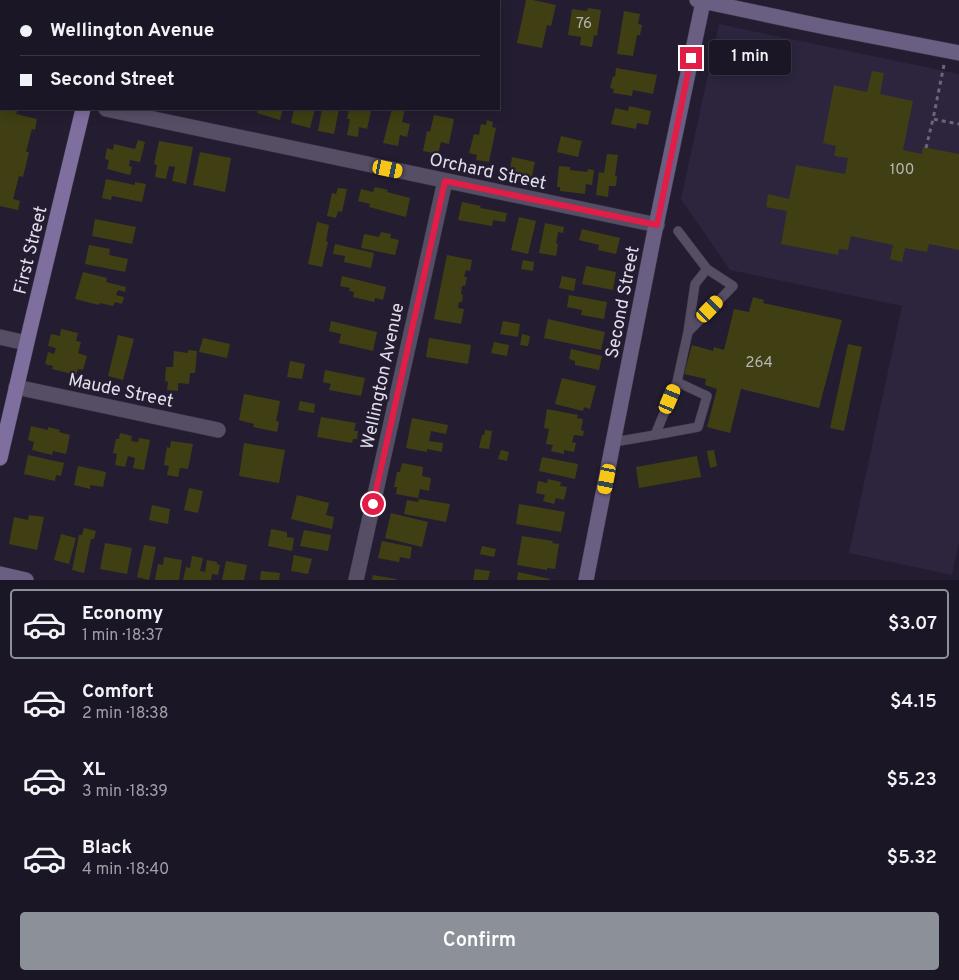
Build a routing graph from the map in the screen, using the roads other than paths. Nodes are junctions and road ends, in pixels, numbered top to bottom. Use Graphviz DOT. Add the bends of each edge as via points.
graph roads {
  1 [pos="700,1"];
  2 [pos="959,53"];
  3 [pos="83,110"];
  4 [pos="111,110"];
  5 [pos="445,181"];
  6 [pos="657,225"];
  7 [pos="678,231"];
  8 [pos="707,269"];
  9 [pos="688,332"];
  10 [pos="0,337"];
  11 [pos="26,343"];
  12 [pos="678,382"];
  13 [pos="16,387"];
  14 [pos="218,430"];
  15 [pos="656,435"];
  16 [pos="614,442"];
  17 [pos="0,458"];
  18 [pos="0,574"];
  19 [pos="26,580"];
  20 [pos="356,580"];
  21 [pos="586,580"];
  1 -- 2 [label="street"];
  1 -- 6 [label="street, Second Street"];
  3 -- 11 [label="main road, First Street"];
  4 -- 5 [label="street, Orchard Street"];
  5 -- 6 [label="street, Orchard Street"];
  5 -- 20 [label="street, Wellington Avenue"];
  6 -- 16 [label="street, Second Street"];
  7 -- 8 [label="lane"];
  8 -- 9 [label="lane" via="695,284"];
  8 -- 9 [label="lane" via="732,286"];
  9 -- 12 [label="lane"];
  10 -- 11 [label="street"];
  11 -- 13 [label="main road, First Street"];
  12 -- 15 [label="lane"];
  12 -- 15 [label="lane" via="707,396 698,427"];
  13 -- 14 [label="street, Maude Street"];
  13 -- 17 [label="main road, First Street"];
  15 -- 16 [label="lane"];
  16 -- 21 [label="street, Second Street"];
  18 -- 19 [label="street"];
}
